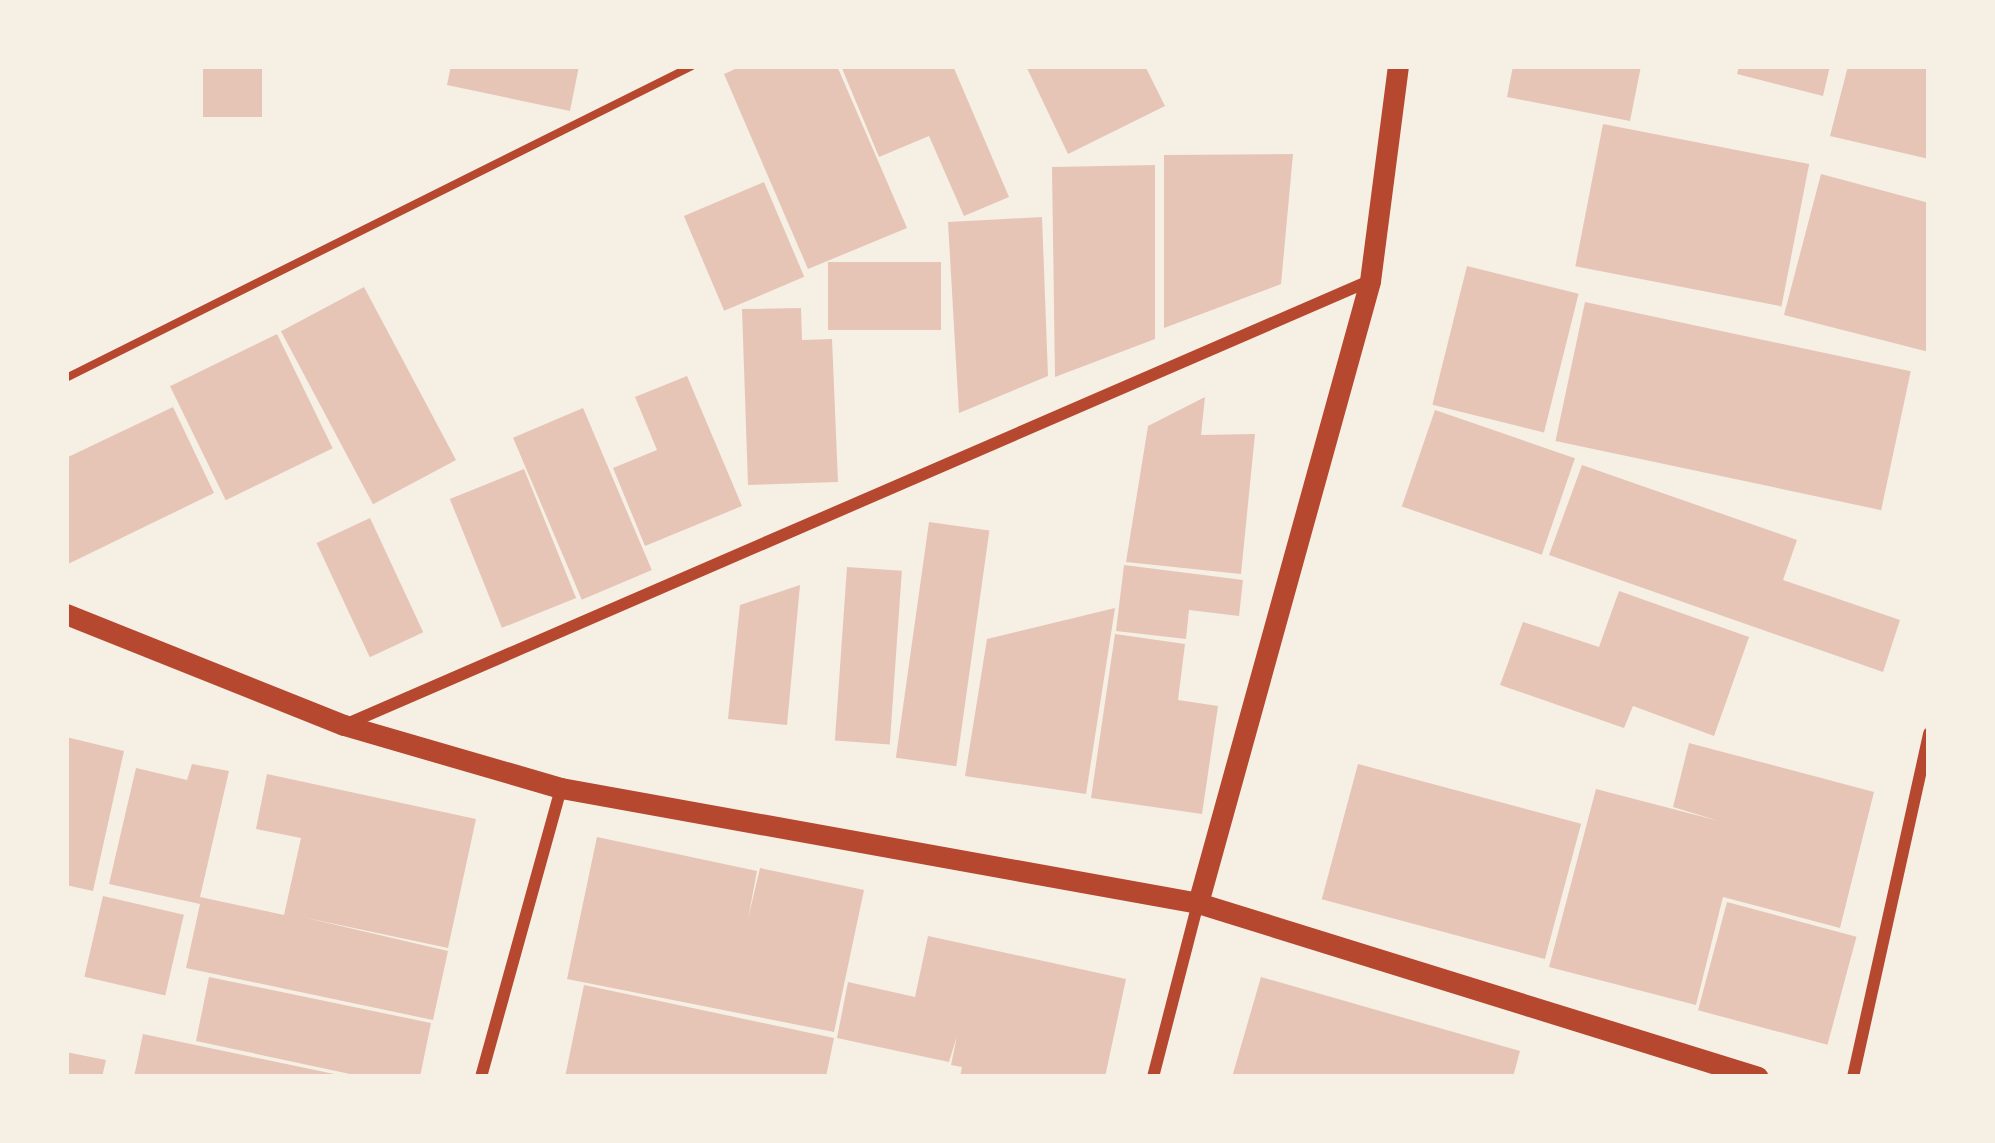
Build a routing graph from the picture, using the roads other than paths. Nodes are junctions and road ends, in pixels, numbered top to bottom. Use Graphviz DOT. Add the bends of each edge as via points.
graph roads {
  1 [pos="1398,66"];
  2 [pos="1370,281"];
  3 [pos="66,614"];
  4 [pos="344,725"];
  5 [pos="1929,734"];
  6 [pos="561,788"];
  7 [pos="1198,903"];
  8 [pos="481,1077"];
  9 [pos="1153,1077"];
  10 [pos="1758,1077"];
  11 [pos="1853,1077"];
  1 -- 2 [label="street"];
  2 -- 4 [label="street"];
  2 -- 7 [label="street"];
  3 -- 4 [label="street"];
  4 -- 6 [label="street"];
  5 -- 11 [label="street"];
  6 -- 7 [label="street"];
  6 -- 8 [label="street"];
  7 -- 9 [label="street"];
  7 -- 10 [label="street"];
}
